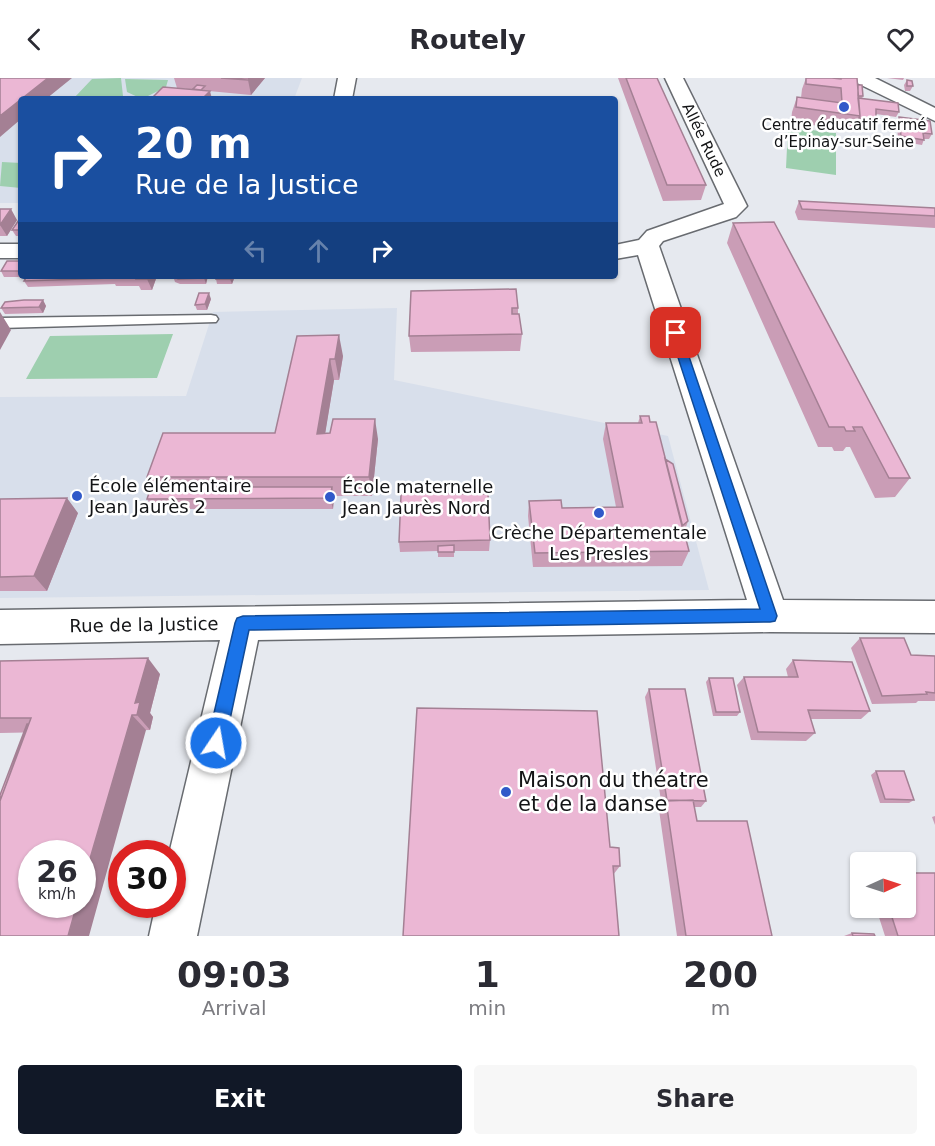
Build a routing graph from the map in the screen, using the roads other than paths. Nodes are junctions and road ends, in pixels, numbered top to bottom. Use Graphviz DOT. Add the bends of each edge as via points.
graph roads {
  1 [pos="347,78"];
  2 [pos="674,78"];
  3 [pos="861,78"];
  4 [pos="344,96"];
  5 [pos="935,115"];
  6 [pos="647,246"];
  7 [pos="18,251"];
  8 [pos="618,251"];
  9 [pos="0,252"];
  10 [pos="211,319"];
  11 [pos="0,323"];
  12 [pos="770,616"];
  13 [pos="935,617"];
  14 [pos="243,623"];
  15 [pos="0,627"];
  16 [pos="173,936"];
  1 -- 4 [label="street"];
  2 -- 6 [label="street, Allée Rude" via="735,203 734,210 655,236"];
  3 -- 5 [label="street"];
  6 -- 8 [label="street"];
  6 -- 12 [label="street"];
  7 -- 9 [label="street"];
  10 -- 11 [label="lane"];
  12 -- 13 [label="street, Rue de la Justice"];
  12 -- 14 [label="street, Rue de la Justice"];
  14 -- 15 [label="street, Rue de la Justice"];
  14 -- 16 [label="street"];
}
